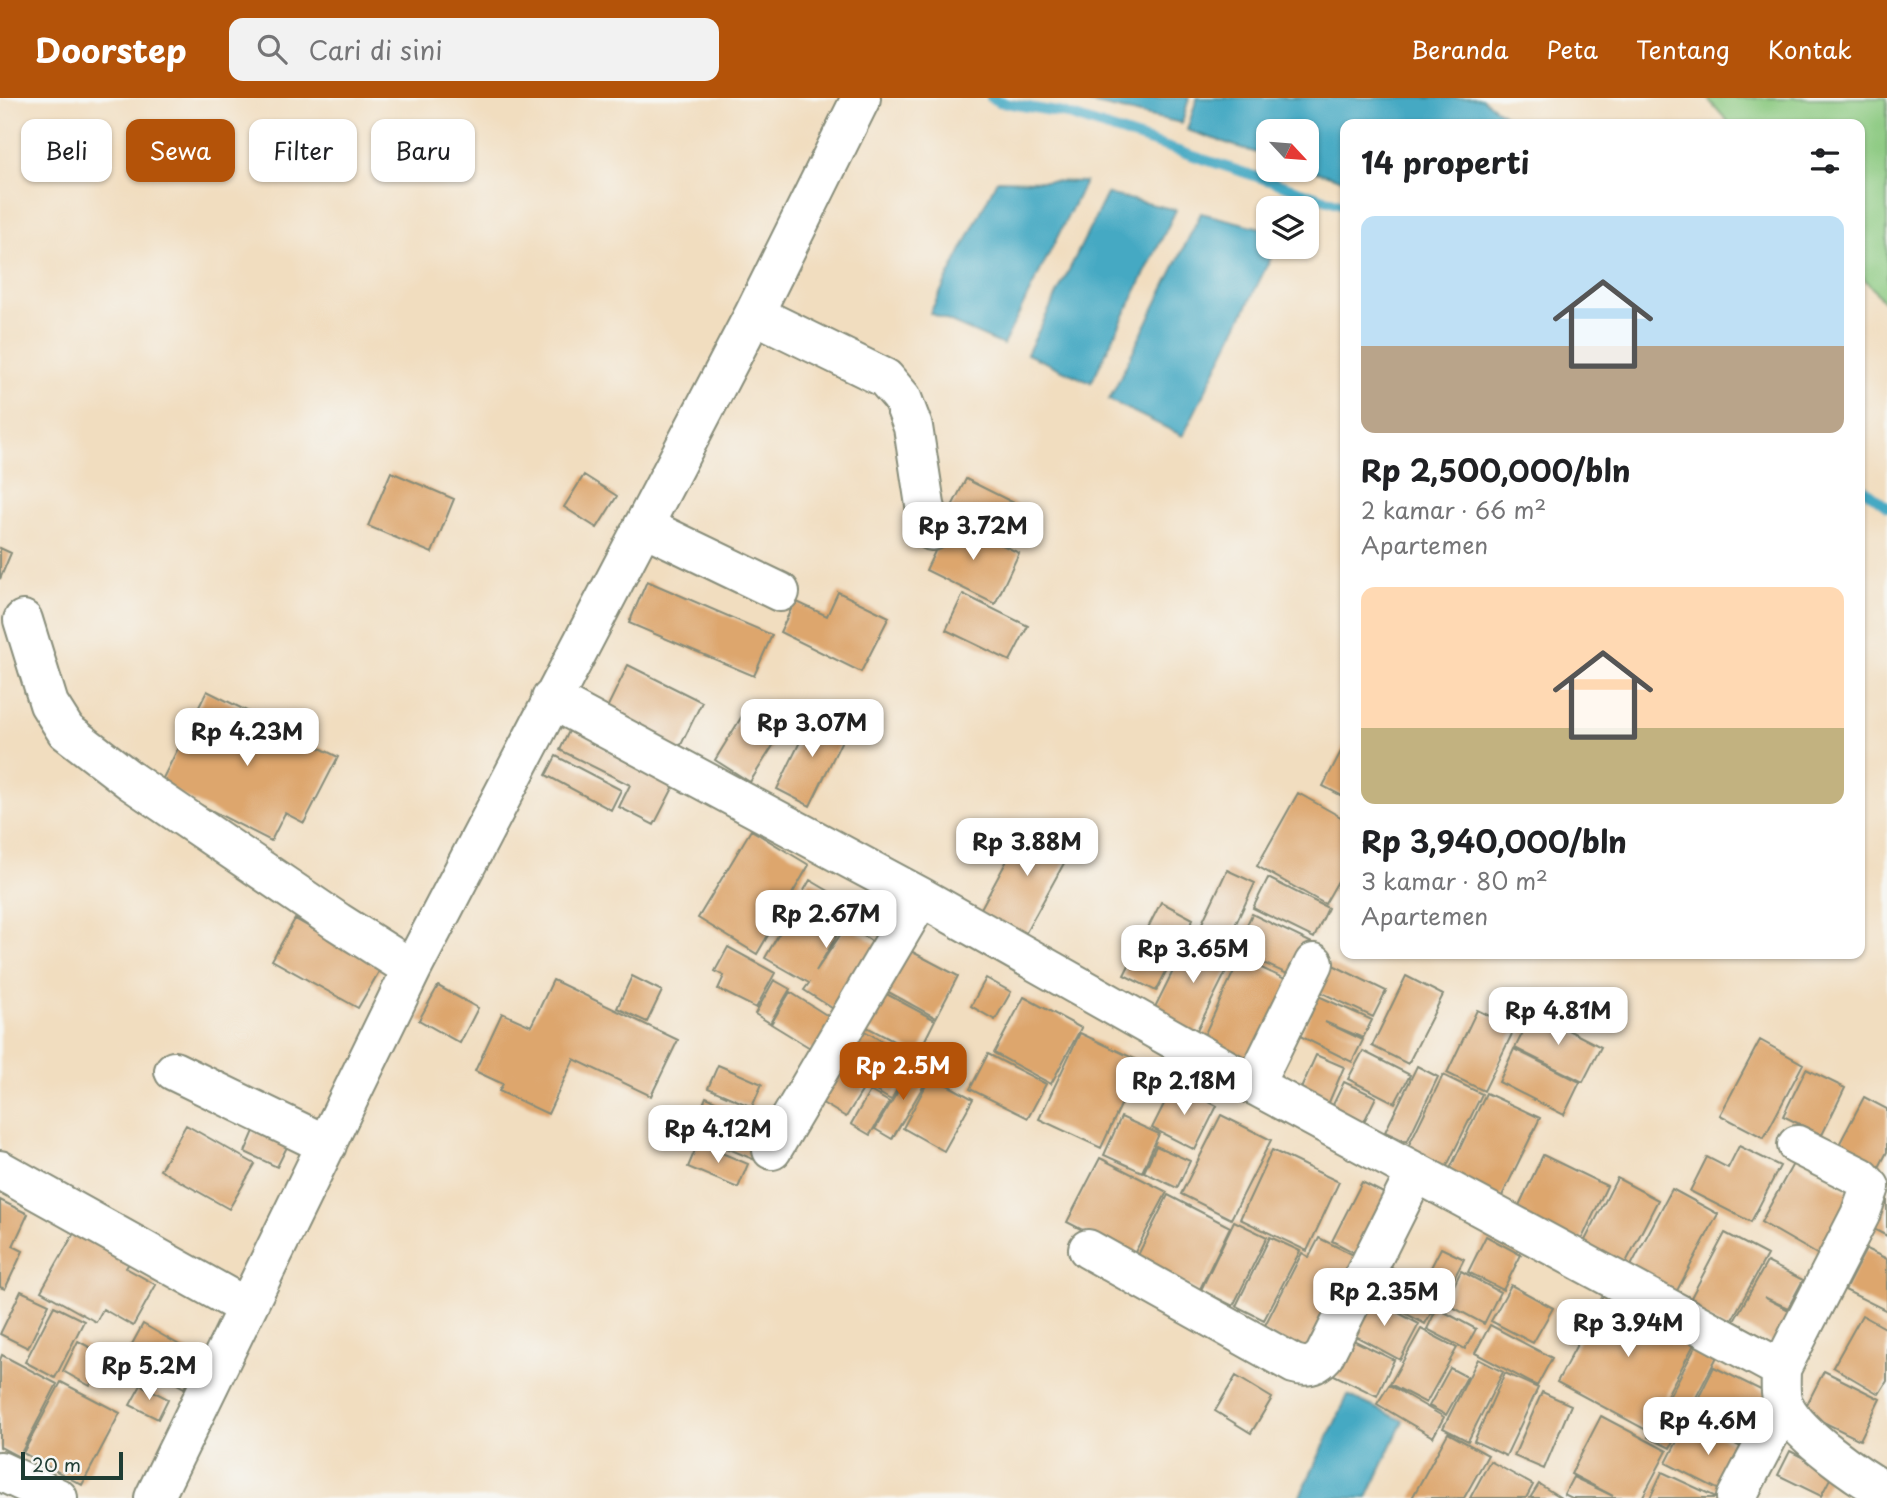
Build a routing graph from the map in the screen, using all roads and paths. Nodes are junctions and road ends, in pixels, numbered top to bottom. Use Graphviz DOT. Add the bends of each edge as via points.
graph roads {
  1 [pos="860,98"];
  2 [pos="754,314"];
  3 [pos="643,526"];
  4 [pos="932,531"];
  5 [pos="780,592"];
  6 [pos="23,620"];
  7 [pos="551,699"];
  8 [pos="921,897"];
  9 [pos="1314,963"];
  10 [pos="412,969"];
  11 [pos="174,1071"];
  12 [pos="1254,1085"];
  13 [pos="327,1145"];
  14 [pos="1797,1145"];
  15 [pos="772,1150"];
  16 [pos="0,1170"];
  17 [pos="1416,1172"];
  18 [pos="1088,1249"];
  19 [pos="246,1307"];
  20 [pos="1781,1369"];
  21 [pos="1784,1406"];
  22 [pos="0,1471"];
  23 [pos="1887,1492"];
  24 [pos="58,1498"];
  25 [pos="154,1498"];
  26 [pos="1736,1498"];
  1 -- 2 [label="street"];
  2 -- 3 [label="street"];
  2 -- 4 [label="street" via="885,378 902,398 913,427"];
  3 -- 5 [label="street"];
  3 -- 7 [label="street"];
  6 -- 10 [label="street" via="49,704 66,731 131,781"];
  7 -- 8 [label="street"];
  7 -- 10 [label="street"];
  8 -- 12 [label="street"];
  8 -- 15 [label="street"];
  9 -- 12 [label="street"];
  10 -- 13 [label="street"];
  11 -- 13 [label="street"];
  12 -- 17 [label="street"];
  13 -- 19 [label="street"];
  14 -- 20 [label="street" via="1861,1177 1870,1187"];
  16 -- 19 [label="street"];
  17 -- 18 [label="street" via="1324,1356 1307,1366 1294,1364"];
  17 -- 20 [label="street"];
  19 -- 25 [label="street"];
  20 -- 21 [label="street"];
  21 -- 23 [label="street" via="1800,1429"];
  21 -- 26 [label="street"];
  22 -- 24 [label="street"];
}
